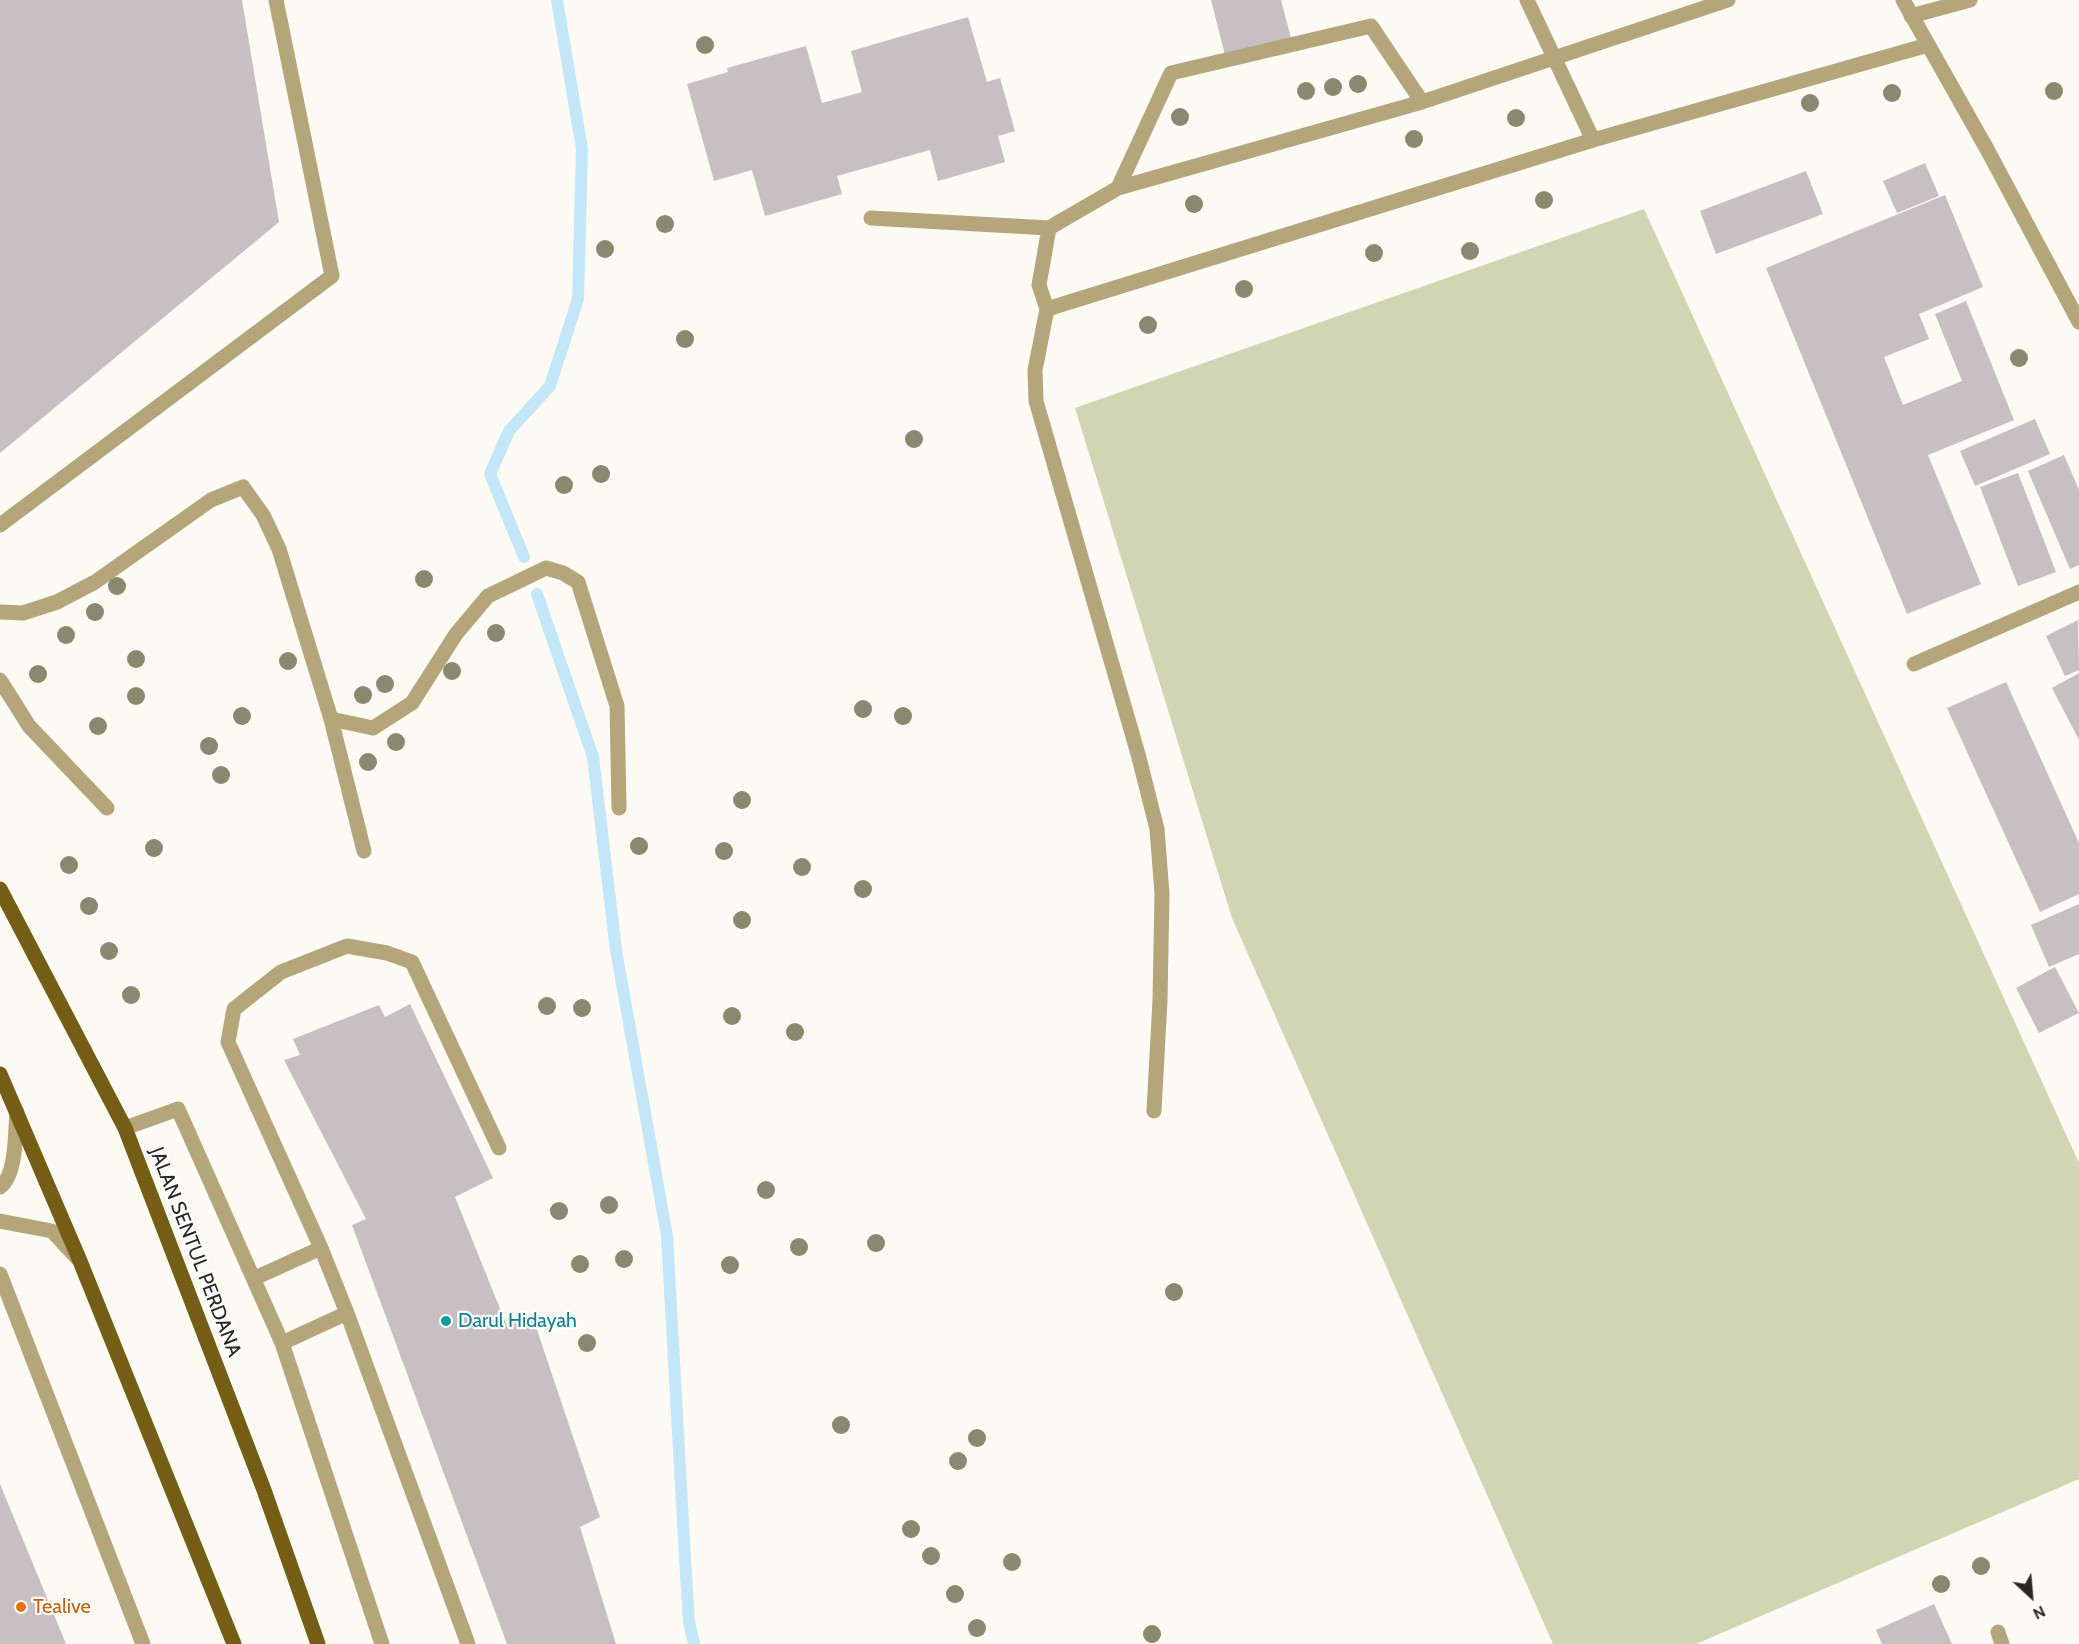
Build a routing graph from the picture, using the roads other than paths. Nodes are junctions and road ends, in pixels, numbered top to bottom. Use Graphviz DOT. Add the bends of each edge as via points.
graph roads {
  1 [pos="276,0"];
  2 [pos="1527,0"];
  3 [pos="1728,0"];
  4 [pos="1903,0"];
  5 [pos="1970,0"];
  6 [pos="1911,16"];
  7 [pos="1928,45"];
  8 [pos="1555,58"];
  9 [pos="1422,102"];
  10 [pos="1593,140"];
  11 [pos="1118,188"];
  12 [pos="872,218"];
  13 [pos="1049,228"];
  14 [pos="1047,309"];
  15 [pos="2079,322"];
  16 [pos="0,525"];
  17 [pos="2079,592"];
  18 [pos="0,612"];
  19 [pos="1914,664"];
  20 [pos="0,680"];
  21 [pos="331,719"];
  22 [pos="107,808"];
  23 [pos="619,808"];
  24 [pos="364,851"];
  25 [pos="0,889"];
  26 [pos="0,1074"];
  27 [pos="17,1112"];
  28 [pos="1154,1112"];
  29 [pos="125,1128"];
  30 [pos="499,1148"];
  31 [pos="0,1187"];
  32 [pos="0,1221"];
  33 [pos="321,1248"];
  34 [pos="80,1261"];
  35 [pos="0,1274"];
  36 [pos="255,1278"];
  37 [pos="347,1313"];
  38 [pos="282,1343"];
  39 [pos="134,1624"];
  40 [pos="230,1641"];
  41 [pos="132,1644"];
  42 [pos="143,1644"];
  43 [pos="318,1644"];
  44 [pos="382,1644"];
  45 [pos="468,1644"];
  1 -- 16 [label="street" via="332,276"];
  2 -- 8 [label="street"];
  3 -- 8 [label="street"];
  4 -- 6 [label="street"];
  5 -- 6 [label="street"];
  6 -- 7 [label="street"];
  7 -- 10 [label="street"];
  7 -- 15 [label="street"];
  8 -- 9 [label="street"];
  8 -- 10 [label="street"];
  9 -- 11 [label="street"];
  9 -- 11 [label="street" via="1371,26 1171,73"];
  10 -- 14 [label="street"];
  11 -- 13 [label="street"];
  12 -- 13 [label="street"];
  13 -- 14 [label="street" via="1039,285"];
  14 -- 28 [label="street" via="1035,370 1036,401 1157,830 1162,894"];
  17 -- 19 [label="street"];
  18 -- 21 [label="street" via="23,613 57,602 95,582 211,500 243,487 263,515 279,549"];
  20 -- 22 [label="street" via="29,726"];
  21 -- 23 [label="street" via="373,728 412,703 456,634 488,596 546,568 563,573 578,582 617,706"];
  21 -- 24 [label="street"];
  25 -- 29 [label="main road, JALAN SENTUL PERDANA"];
  26 -- 27 [label="main road"];
  27 -- 31 [label="street" via="13,1158 7,1182"];
  27 -- 34 [label="main road"];
  29 -- 36 [label="street" via="178,1110"];
  29 -- 43 [label="main road, JALAN SENTUL PERDANA" via="264,1490"];
  30 -- 33 [label="street" via="412,962 347,946 281,972 234,1009 228,1042"];
  32 -- 34 [label="street" via="52,1231"];
  33 -- 36 [label="street"];
  33 -- 37 [label="street"];
  34 -- 40 [label="main road"];
  35 -- 39 [label="street"];
  36 -- 38 [label="street"];
  37 -- 38 [label="street"];
  37 -- 45 [label="street"];
  38 -- 44 [label="street"];
  39 -- 41 [label="street"];
  39 -- 42 [label="street"];
}
